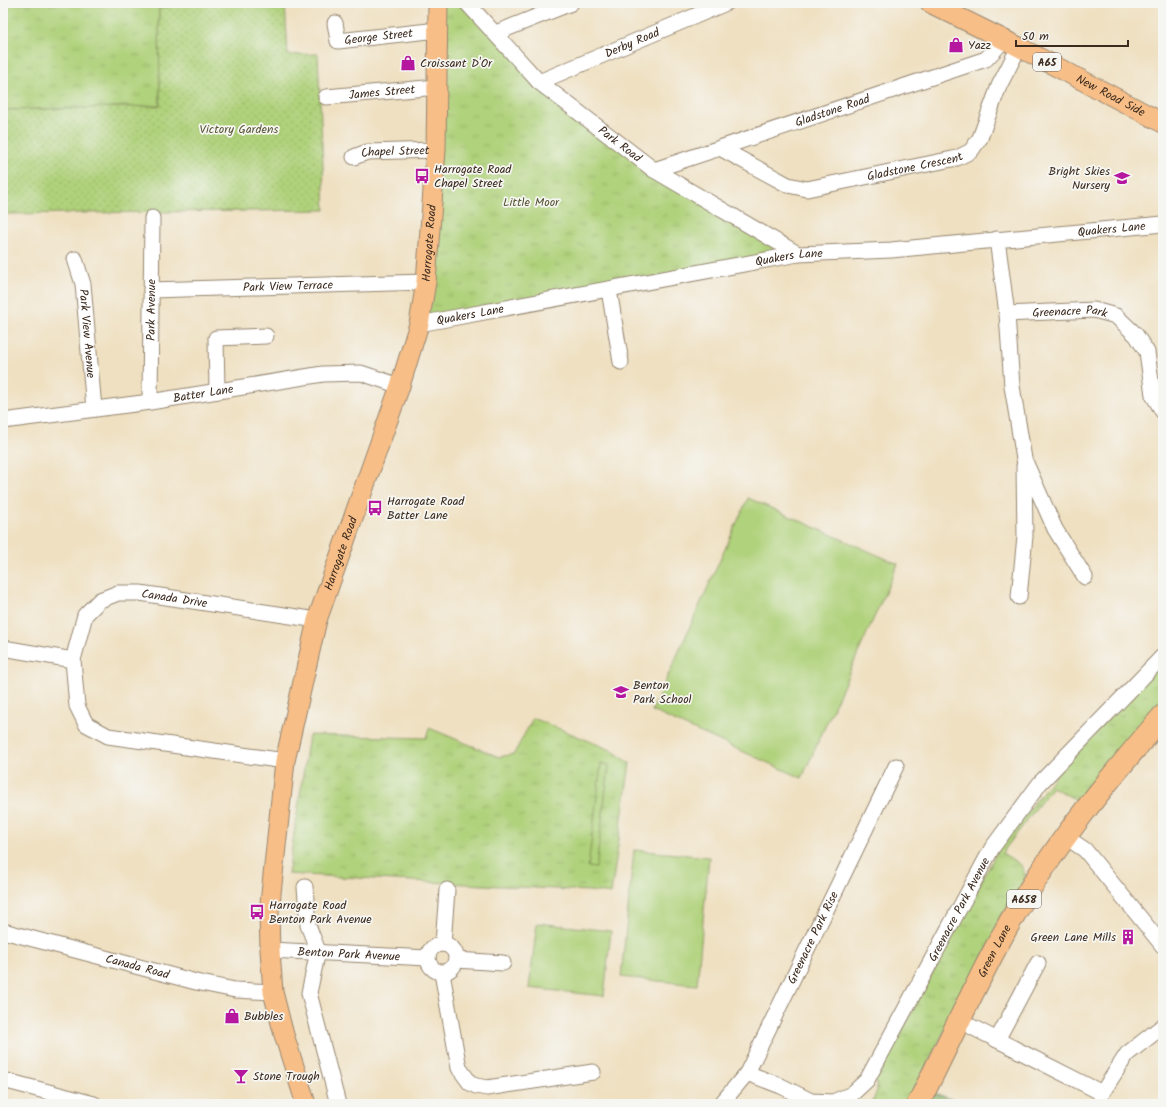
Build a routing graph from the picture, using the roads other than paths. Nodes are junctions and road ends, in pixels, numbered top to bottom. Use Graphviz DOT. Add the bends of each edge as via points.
graph roads {
  1 [pos="438,3"];
  2 [pos="467,3"];
  3 [pos="571,3"];
  4 [pos="726,3"];
  5 [pos="930,3"];
  6 [pos="335,23"];
  7 [pos="438,30"];
  8 [pos="496,33"];
  9 [pos="1012,44"];
  10 [pos="539,82"];
  11 [pos="437,87"];
  12 [pos="326,97"];
  13 [pos="1163,123"];
  14 [pos="720,148"];
  15 [pos="436,150"];
  16 [pos="354,158"];
  17 [pos="654,170"];
  18 [pos="152,218"];
  19 [pos="1163,224"];
  20 [pos="997,239"];
  21 [pos="798,254"];
  22 [pos="75,259"];
  23 [pos="426,282"];
  24 [pos="151,290"];
  25 [pos="609,290"];
  26 [pos="1007,314"];
  27 [pos="419,324"];
  28 [pos="266,336"];
  29 [pos="621,362"];
  30 [pos="400,386"];
  31 [pos="217,391"];
  32 [pos="150,402"];
  33 [pos="94,409"];
  34 [pos="1163,412"];
  35 [pos="4,419"];
  36 [pos="1024,459"];
  37 [pos="1085,577"];
  38 [pos="1019,596"];
  39 [pos="317,620"];
  40 [pos="3,648"];
  41 [pos="1163,656"];
  42 [pos="72,660"];
  43 [pos="1163,716"];
  44 [pos="285,761"];
  45 [pos="896,766"];
  46 [pos="1066,837"];
  47 [pos="305,887"];
  48 [pos="447,890"];
  49 [pos="3,931"];
  50 [pos="443,944"];
  51 [pos="1163,946"];
  52 [pos="270,950"];
  53 [pos="318,951"];
  54 [pos="428,958"];
  55 [pos="456,960"];
  56 [pos="503,963"];
  57 [pos="1038,963"];
  58 [pos="442,973"];
  59 [pos="273,992"];
  60 [pos="960,1021"];
  61 [pos="1163,1026"];
  62 [pos="997,1040"];
  63 [pos="593,1072"];
  64 [pos="748,1073"];
  65 [pos="3,1080"];
  66 [pos="1101,1099"];
  67 [pos="91,1104"];
  68 [pos="306,1104"];
  69 [pos="338,1104"];
  70 [pos="721,1104"];
  71 [pos="918,1104"];
  1 -- 7 [label="main road, Harrogate Road"];
  2 -- 8 [label="street, Park Road"];
  3 -- 8 [label="street"];
  4 -- 10 [label="street, Derby Road"];
  5 -- 9 [label="main road, New Road Side / A65"];
  6 -- 7 [label="street, George Street" via="338,41"];
  7 -- 11 [label="main road, Harrogate Road"];
  8 -- 10 [label="street, Park Road"];
  9 -- 13 [label="main road, New Road Side / A65"];
  9 -- 14 [label="street, Gladstone Road" via="986,59"];
  9 -- 14 [label="street, Gladstone Crescent" via="1000,86 980,138 972,151 957,158 807,189 788,185"];
  10 -- 17 [label="street, Park Road"];
  11 -- 12 [label="street, James Street"];
  11 -- 15 [label="main road, Harrogate Road"];
  14 -- 17 [label="street, Gladstone Road"];
  15 -- 16 [label="street, Chapel Street" via="367,152"];
  15 -- 23 [label="main road, Harrogate Road"];
  17 -- 21 [label="street, Park Road"];
  18 -- 24 [label="street, Park Avenue"];
  19 -- 20 [label="street, Quakers Lane"];
  20 -- 21 [label="street, Quakers Lane" via="891,250"];
  20 -- 26 [label="street"];
  21 -- 25 [label="street, Quakers Lane"];
  22 -- 33 [label="street, Park View Avenue" via="83,284"];
  23 -- 24 [label="street, Park View Terrace"];
  23 -- 27 [label="main road, Harrogate Road"];
  24 -- 32 [label="street, Park Avenue"];
  25 -- 27 [label="street, Quakers Lane"];
  25 -- 29 [label="street"];
  26 -- 34 [label="street, Greenacre Park" via="1094,310 1116,316 1136,336 1147,352 1153,395"];
  26 -- 36 [label="street" via="1012,386"];
  27 -- 30 [label="main road, Harrogate Road"];
  28 -- 31 [label="street" via="216,338"];
  30 -- 31 [label="street, Batter Lane" via="361,373 323,374"];
  30 -- 39 [label="main road, Harrogate Road"];
  31 -- 32 [label="street, Batter Lane"];
  32 -- 33 [label="street, Batter Lane"];
  33 -- 35 [label="street, Batter Lane"];
  36 -- 37 [label="street" via="1055,529"];
  36 -- 38 [label="street" via="1025,536"];
  39 -- 42 [label="street, Canada Drive" via="140,593 118,593 100,600 85,614"];
  39 -- 44 [label="main road, Harrogate Road"];
  40 -- 42 [label="street"];
  41 -- 64 [label="street, Greenacre Park Avenue" via="1040,783 992,848 867,1080 852,1094 833,1102 811,1101"];
  42 -- 44 [label="street, Canada Drive" via="77,706 86,724 108,736"];
  43 -- 46 [label="highway, Green Lane / A658"];
  44 -- 52 [label="main road, Harrogate Road" via="269,913"];
  45 -- 64 [label="street, Greenacre Park Rise"];
  46 -- 51 [label="street" via="1085,850"];
  46 -- 60 [label="highway, Green Lane / A658" via="1001,938"];
  47 -- 53 [label="street" via="308,925"];
  48 -- 50 [label="street"];
  49 -- 59 [label="street, Canada Road" via="196,982 235,990"];
  50 -- 54 [label="street" via="433,948"];
  50 -- 55 [label="street" via="454,949"];
  52 -- 53 [label="street, Benton Park Avenue"];
  52 -- 59 [label="main road, Harrogate Road"];
  53 -- 54 [label="street, Benton Park Avenue"];
  53 -- 69 [label="street" via="309,993"];
  54 -- 58 [label="street" via="433,969"];
  55 -- 56 [label="street"];
  55 -- 58 [label="street" via="451,970"];
  57 -- 62 [label="street"];
  58 -- 63 [label="street" via="459,1068 470,1083 487,1088"];
  59 -- 68 [label="main road, Harrogate Road"];
  60 -- 62 [label="street"];
  60 -- 71 [label="highway, Green Lane / A658"];
  61 -- 66 [label="street" via="1127,1054"];
  62 -- 66 [label="street"];
  64 -- 70 [label="street, Greenacre Park Rise"];
  65 -- 67 [label="street"];
}
